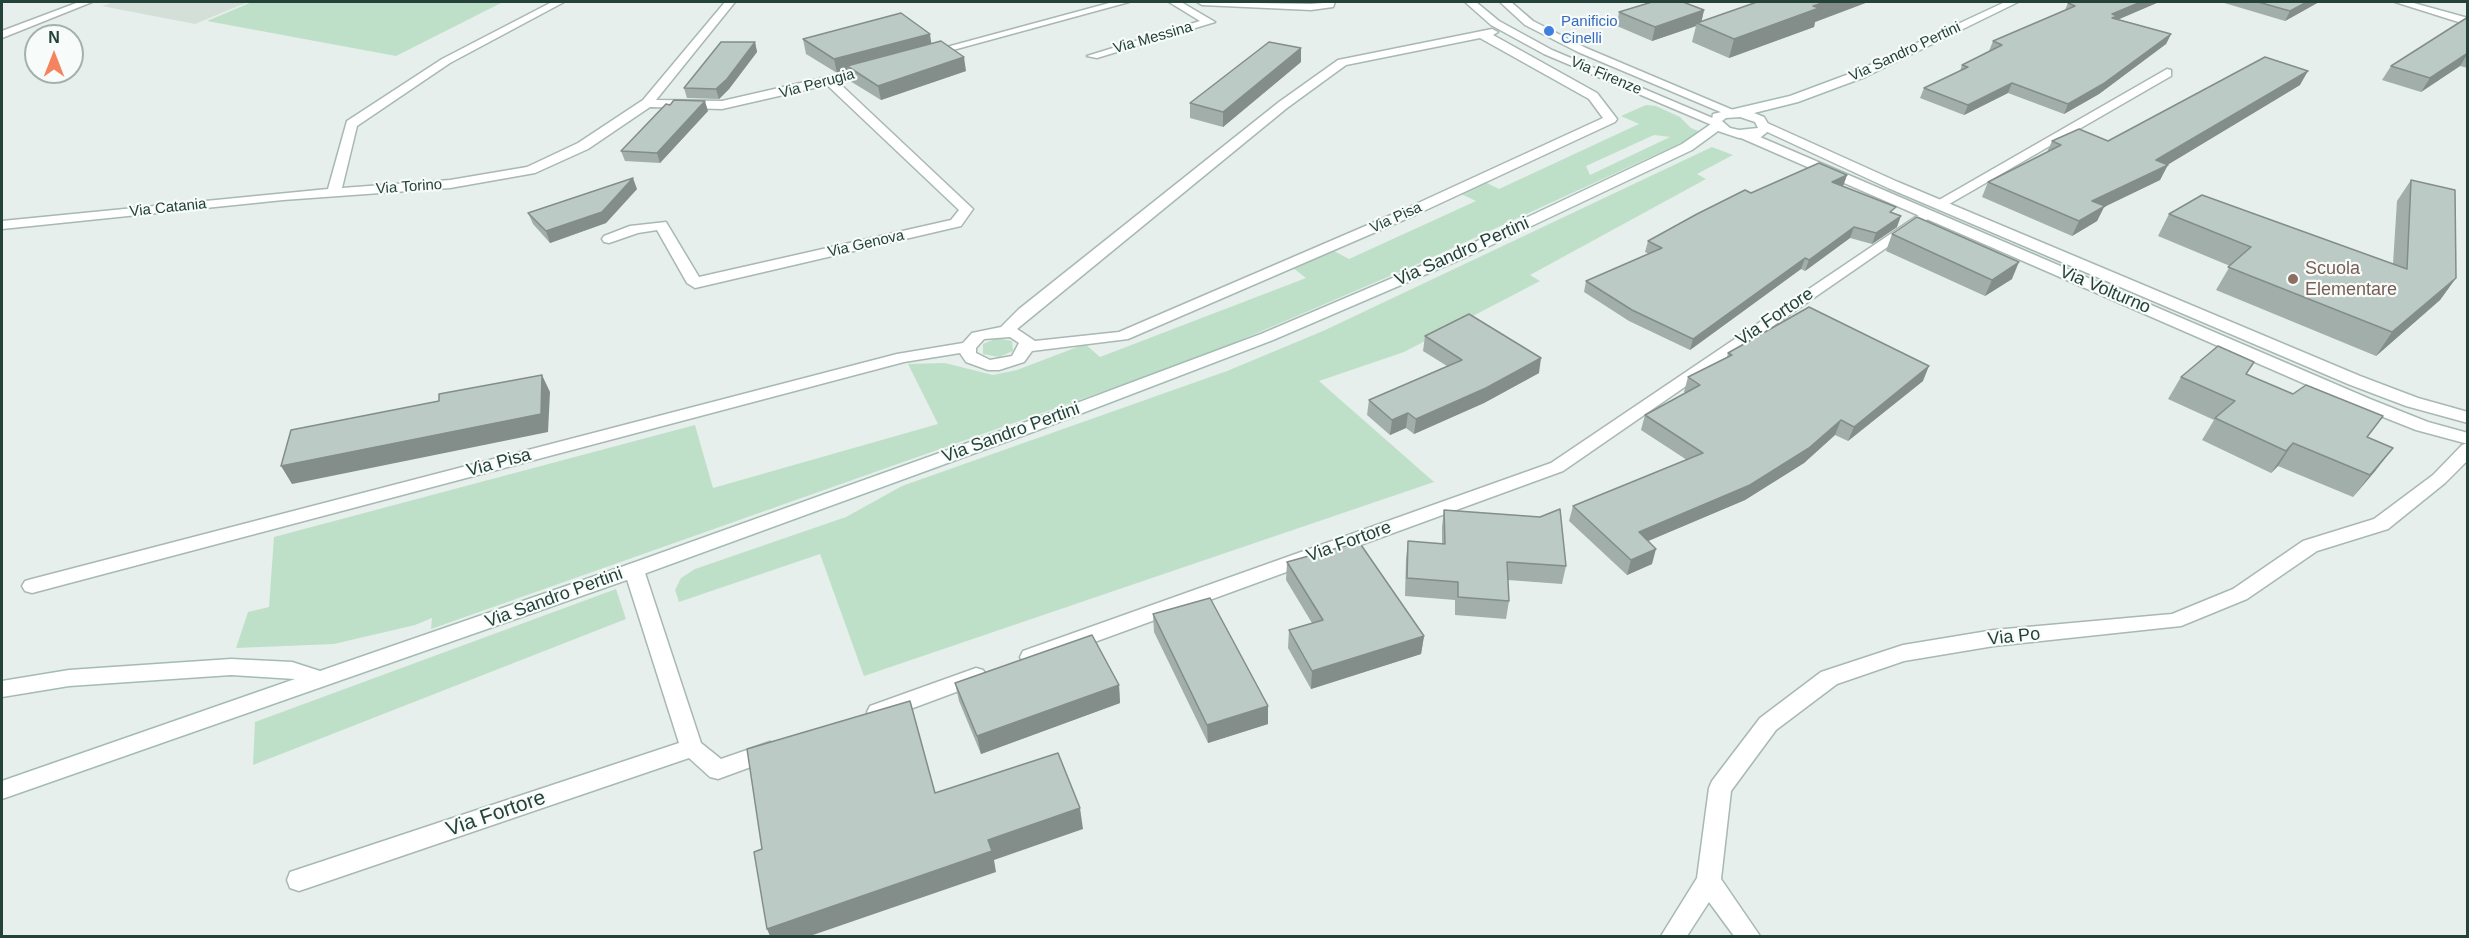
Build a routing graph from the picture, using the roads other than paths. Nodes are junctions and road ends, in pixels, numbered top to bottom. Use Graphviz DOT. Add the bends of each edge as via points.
graph roads {
  1 [pos="87,2"];
  2 [pos="559,2"];
  3 [pos="730,2"];
  4 [pos="1124,2"];
  5 [pos="1174,2"];
  6 [pos="1202,2"];
  7 [pos="1330,2"];
  8 [pos="1470,2"];
  9 [pos="1504,2"];
  10 [pos="2013,2"];
  11 [pos="2400,2"];
  12 [pos="2468,22"];
  13 [pos="1506,29"];
  14 [pos="1482,34"];
  15 [pos="2,35"];
  16 [pos="1093,56"];
  17 [pos="909,59"];
  18 [pos="887,65"];
  19 [pos="2167,73"];
  20 [pos="830,81"];
  21 [pos="1794,99"];
  22 [pos="647,103"];
  23 [pos="1737,113"];
  24 [pos="1717,124"];
  25 [pos="1765,124"];
  26 [pos="1742,134"];
  27 [pos="1687,147"];
  28 [pos="334,192"];
  29 [pos="1932,209"];
  30 [pos="2,225"];
  31 [pos="609,239"];
  32 [pos="1006,331"];
  33 [pos="968,347"];
  34 [pos="1027,347"];
  35 [pos="2466,420"];
  36 [pos="2468,439"];
  37 [pos="2468,449"];
  38 [pos="634,570"];
  39 [pos="32,586"];
  40 [pos="319,680"];
  41 [pos="2,689"];
  42 [pos="863,717"];
  43 [pos="785,746"];
  44 [pos="692,748"];
  45 [pos="2,790"];
  46 [pos="299,880"];
  47 [pos="1709,881"];
  48 [pos="1673,936"];
  49 [pos="1748,936"];
  1 -- 15 [label="street"];
  2 -- 28 [label="street" via="446,61 351,124"];
  3 -- 22 [label="street, Via Torino"];
  4 -- 17 [label="street"];
  5 -- 16 [label="street, Via Messina" via="1209,22"];
  6 -- 7 [label="street" via="1311,7"];
  8 -- 13 [label="street, Via Firenze"];
  9 -- 23 [label="street, Via Firenze" via="1529,23 1582,51"];
  10 -- 21 [label="street, Via Sandro Pertini" via="1861,74"];
  11 -- 12 [label="street"];
  13 -- 14 [label="street"];
  13 -- 24 [label="street, Via Firenze" via="1548,52"];
  14 -- 32 [label="street" via="1342,62 1283,105"];
  14 -- 34 [label="street, Via Pisa" via="1593,96 1611,119 1410,212 1122,336"];
  18 -- 20 [label="street, Via Perugia"];
  19 -- 29 [label="street, Via Fortore"];
  20 -- 22 [label="street, Via Perugia" via="722,105"];
  20 -- 31 [label="street, Via Genova" via="966,209 956,223 695,284 661,225"];
  21 -- 23 [label="street, Via Sandro Pertini"];
  21 -- 25 [label="street, Via Sandro Pertini"];
  22 -- 28 [label="street, Via Torino" via="582,146 530,170 450,184"];
  23 -- 24 [label="street, Via Sandro Pertini" via="1720,115"];
  23 -- 25 [label="street"];
  24 -- 26 [label="street"];
  24 -- 27 [label="street, Via Sandro Pertini"];
  25 -- 26 [label="street, Via Sandro Pertini" via="1760,132"];
  25 -- 29 [label="street, Via Volturno"];
  26 -- 27 [label="street, Via Sandro Pertini"];
  26 -- 29 [label="street, Via Volturno"];
  27 -- 38 [label="street, Via Sandro Pertini" via="1461,254 1267,338"];
  28 -- 30 [label="street, Via Catania"];
  29 -- 35 [label="street, Via Volturno" via="2354,380"];
  29 -- 36 [label="street, Via Volturno" via="2364,403"];
  29 -- 42 [label="street, Via Fortore" via="1557,467"];
  32 -- 33 [label="street" via="986,333"];
  32 -- 34 [label="street" via="1023,336"];
  33 -- 34 [label="street" via="972,359 988,365 1018,359"];
  33 -- 39 [label="street, Via Pisa" via="903,357"];
  37 -- 47 [label="street, Via Po" via="2439,479 2381,524 2310,546 2240,594 2174,621 1994,638 1903,653 1829,678 1768,724 1720,788"];
  38 -- 40 [label="street, Via Sandro Pertini"];
  38 -- 44 [label="street"];
  40 -- 41 [label="street" via="292,670 231,667 69,678"];
  40 -- 45 [label="street, Via Sandro Pertini"];
  43 -- 44 [label="street" via="718,770"];
  44 -- 46 [label="street, Via Fortore"];
  47 -- 48 [label="street, Via Po"];
  47 -- 49 [label="street"];
}
